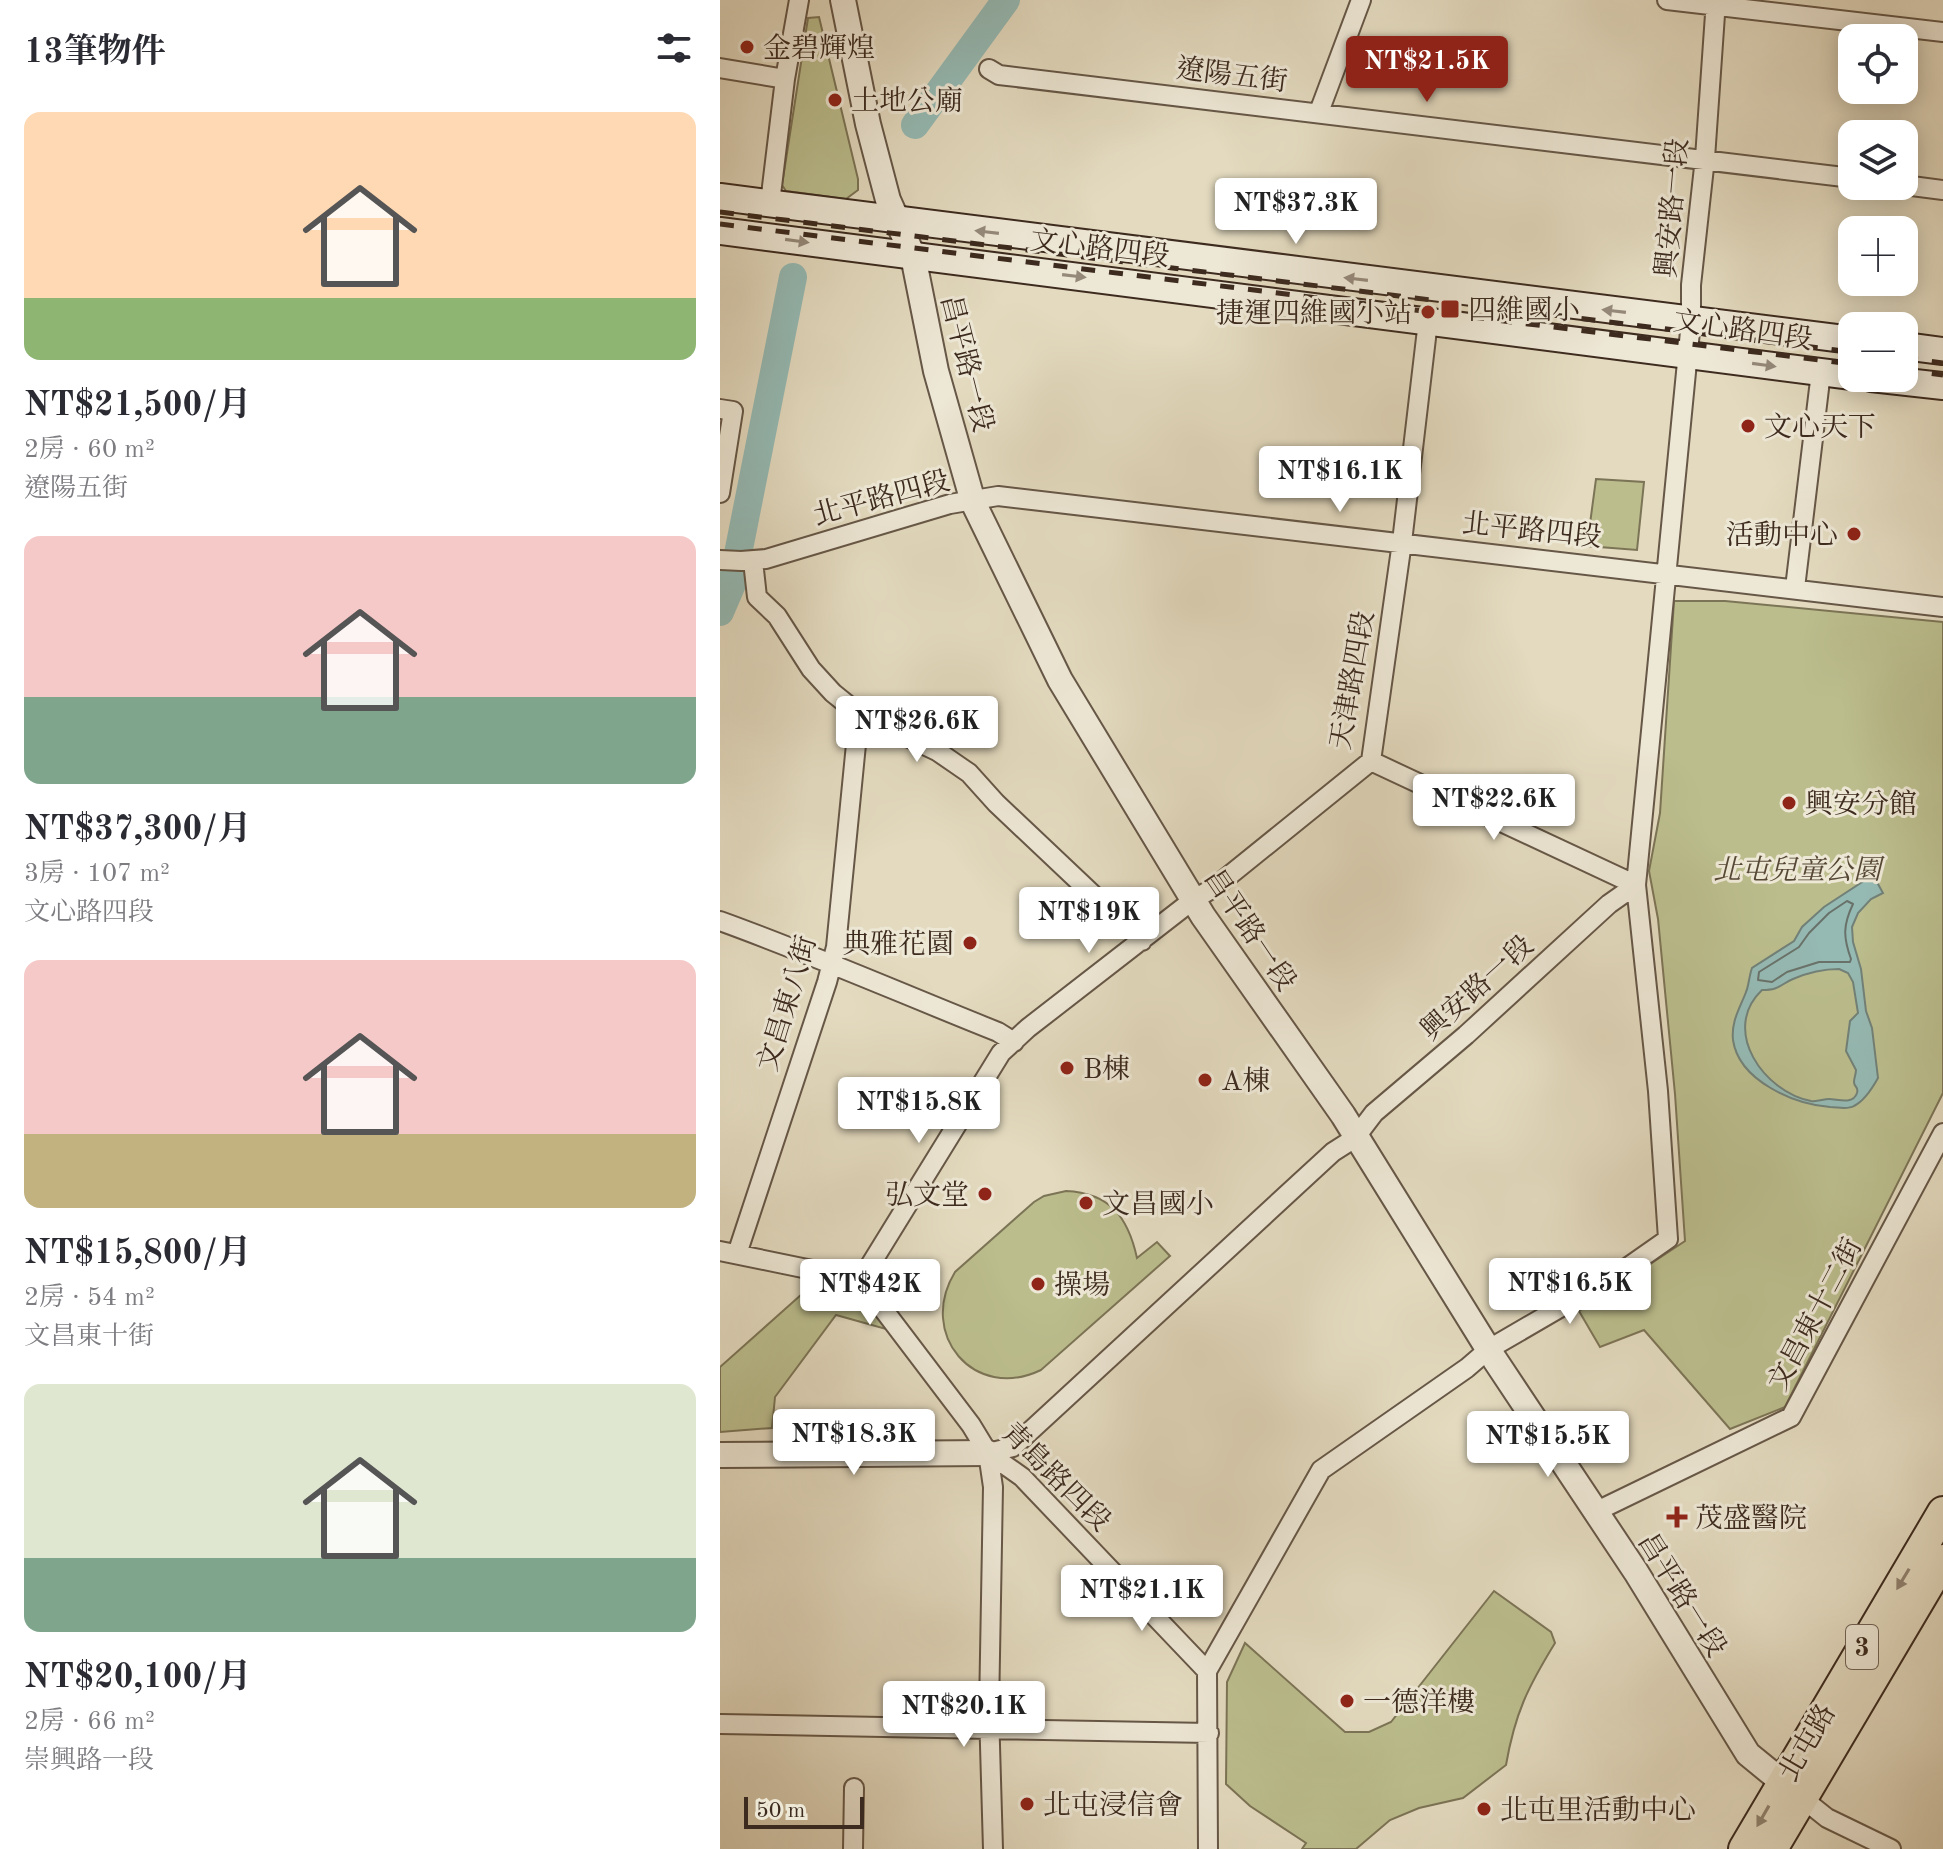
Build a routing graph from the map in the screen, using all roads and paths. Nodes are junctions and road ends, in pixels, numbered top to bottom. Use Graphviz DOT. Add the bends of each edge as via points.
graph roads {
  1 [pos="843,0"];
  2 [pos="1361,0"];
  3 [pos="1667,0"];
  4 [pos="1716,3"];
  5 [pos="797,9"];
  6 [pos="1943,32"];
  7 [pos="720,68"];
  8 [pos="989,69"];
  9 [pos="785,79"];
  10 [pos="1319,112"];
  11 [pos="1705,158"];
  12 [pos="1838,176"];
  13 [pos="1918,187"];
  14 [pos="1943,190"];
  15 [pos="720,197"];
  16 [pos="770,203"];
  17 [pos="895,221"];
  18 [pos="720,231"];
  19 [pos="913,256"];
  20 [pos="1428,321"];
  21 [pos="1691,321"];
  22 [pos="1838,338"];
  23 [pos="1918,348"];
  24 [pos="1943,351"];
  25 [pos="1687,354"];
  26 [pos="1821,372"];
  27 [pos="1838,374"];
  28 [pos="1918,383"];
  29 [pos="1943,386"];
  30 [pos="727,410"];
  31 [pos="720,493"];
  32 [pos="973,502"];
  33 [pos="1402,542"];
  34 [pos="720,560"];
  35 [pos="747,561"];
  36 [pos="1668,573"];
  37 [pos="1795,588"];
  38 [pos="1943,607"];
  39 [pos="859,714"];
  40 [pos="1371,761"];
  41 [pos="1636,885"];
  42 [pos="1193,900"];
  43 [pos="720,921"];
  44 [pos="1142,941"];
  45 [pos="831,963"];
  46 [pos="1014,1042"];
  47 [pos="1943,1133"];
  48 [pos="1355,1138"];
  49 [pos="728,1252"];
  50 [pos="861,1280"];
  51 [pos="1489,1349"];
  52 [pos="988,1453"];
  53 [pos="720,1455"];
  54 [pos="1597,1511"];
  55 [pos="1943,1512"];
  56 [pos="1943,1560"];
  57 [pos="1207,1671"];
  58 [pos="720,1724"];
  59 [pos="991,1728"];
  60 [pos="1209,1733"];
  61 [pos="854,1788"];
  62 [pos="1792,1790"];
  63 [pos="853,1849"];
  64 [pos="993,1849"];
  65 [pos="1208,1849"];
  66 [pos="1744,1849"];
  67 [pos="1772,1849"];
  68 [pos="1891,1849"];
  1 -- 17 [label="street, 昌平路一段" via="868,124"];
  2 -- 10 [label="street"];
  3 -- 4 [label="street"];
  4 -- 6 [label="street"];
  4 -- 11 [label="street, 興安路一段"];
  5 -- 9 [label="street"];
  7 -- 9 [label="street"];
  8 -- 10 [label="street, 遼陽五街" via="999,75"];
  9 -- 16 [label="street"];
  10 -- 11 [label="street, 遼陽五街"];
  11 -- 12 [label="street, 遼陽五街"];
  11 -- 21 [label="street, 興安路一段"];
  13 -- 14 [label="street"];
  15 -- 16 [label="main road, 文心路四段"];
  16 -- 17 [label="main road, 文心路四段"];
  17 -- 19 [label="street, 昌平路一段"];
  21 -- 17 [label="main road, 文心路四段, one-way"];
  18 -- 19 [label="main road, 文心路四段, one-way"];
  19 -- 20 [label="main road, 文心路四段, one-way"];
  19 -- 32 [label="street, 昌平路一段" via="936,371"];
  20 -- 25 [label="main road, 文心路四段"];
  20 -- 33 [label="street, 天津路四段"];
  21 -- 22 [label="main road, 文心路四段"];
  21 -- 25 [label="street, 興安路一段"];
  23 -- 24 [label="main road"];
  25 -- 26 [label="main road, 文心路四段, one-way"];
  25 -- 36 [label="street, 興安路一段"];
  26 -- 27 [label="main road, 文心路四段"];
  26 -- 37 [label="street"];
  28 -- 29 [label="main road"];
  30 -- 31 [label="street"];
  32 -- 33 [label="street, 北平路四段" via="998,496"];
  32 -- 35 [label="street, 北平路四段"];
  32 -- 42 [label="street, 昌平路一段" via="1060,680"];
  33 -- 36 [label="street, 北平路四段"];
  33 -- 40 [label="street, 天津路四段"];
  34 -- 35 [label="street, 北平路四段"];
  35 -- 39 [label="street" via="757,597 777,616 811,669"];
  36 -- 37 [label="street, 北平路四段"];
  36 -- 41 [label="street, 興安路一段"];
  37 -- 38 [label="street, 北平路四段"];
  39 -- 44 [label="street" via="937,751 969,773"];
  39 -- 45 [label="street, 文昌東八街"];
  40 -- 41 [label="street"];
  40 -- 42 [label="street, 天津路四段"];
  41 -- 48 [label="street, 興安路一段" via="1374,1113"];
  41 -- 51 [label="street" via="1668,1239"];
  42 -- 44 [label="street, 天津路四段"];
  42 -- 48 [label="street, 昌平路一段"];
  43 -- 45 [label="street"];
  44 -- 46 [label="street, 天津路四段"];
  45 -- 46 [label="street"];
  45 -- 49 [label="street, 文昌東八街"];
  46 -- 50 [label="street, 天津路四段" via="1001,1053"];
  47 -- 54 [label="street, 文昌東十二街" via="1791,1417"];
  48 -- 51 [label="street, 昌平路一段"];
  48 -- 52 [label="street, 興安路一段" via="1333,1152 1013,1447"];
  49 -- 50 [label="street"];
  50 -- 52 [label="street, 青島路四段"];
  51 -- 54 [label="street, 昌平路一段"];
  51 -- 57 [label="street" via="1321,1470"];
  52 -- 53 [label="street"];
  52 -- 57 [label="street, 青島路四段" via="1022,1477"];
  52 -- 59 [label="street" via="993,1487"];
  54 -- 62 [label="street, 昌平路一段" via="1748,1754"];
  55 -- 62 [label="main road, 北屯路 / 3, one-way"];
  56 -- 62 [label="main road, 北屯路 / 3"];
  57 -- 60 [label="street"];
  58 -- 59 [label="street"];
  59 -- 60 [label="street"];
  59 -- 64 [label="street"];
  60 -- 65 [label="street"];
  61 -- 63 [label="street"];
  62 -- 66 [label="main road, 北屯路 / 3, one-way"];
  62 -- 67 [label="main road, 北屯路 / 3"];
  62 -- 68 [label="street" via="1827,1818"];
}
